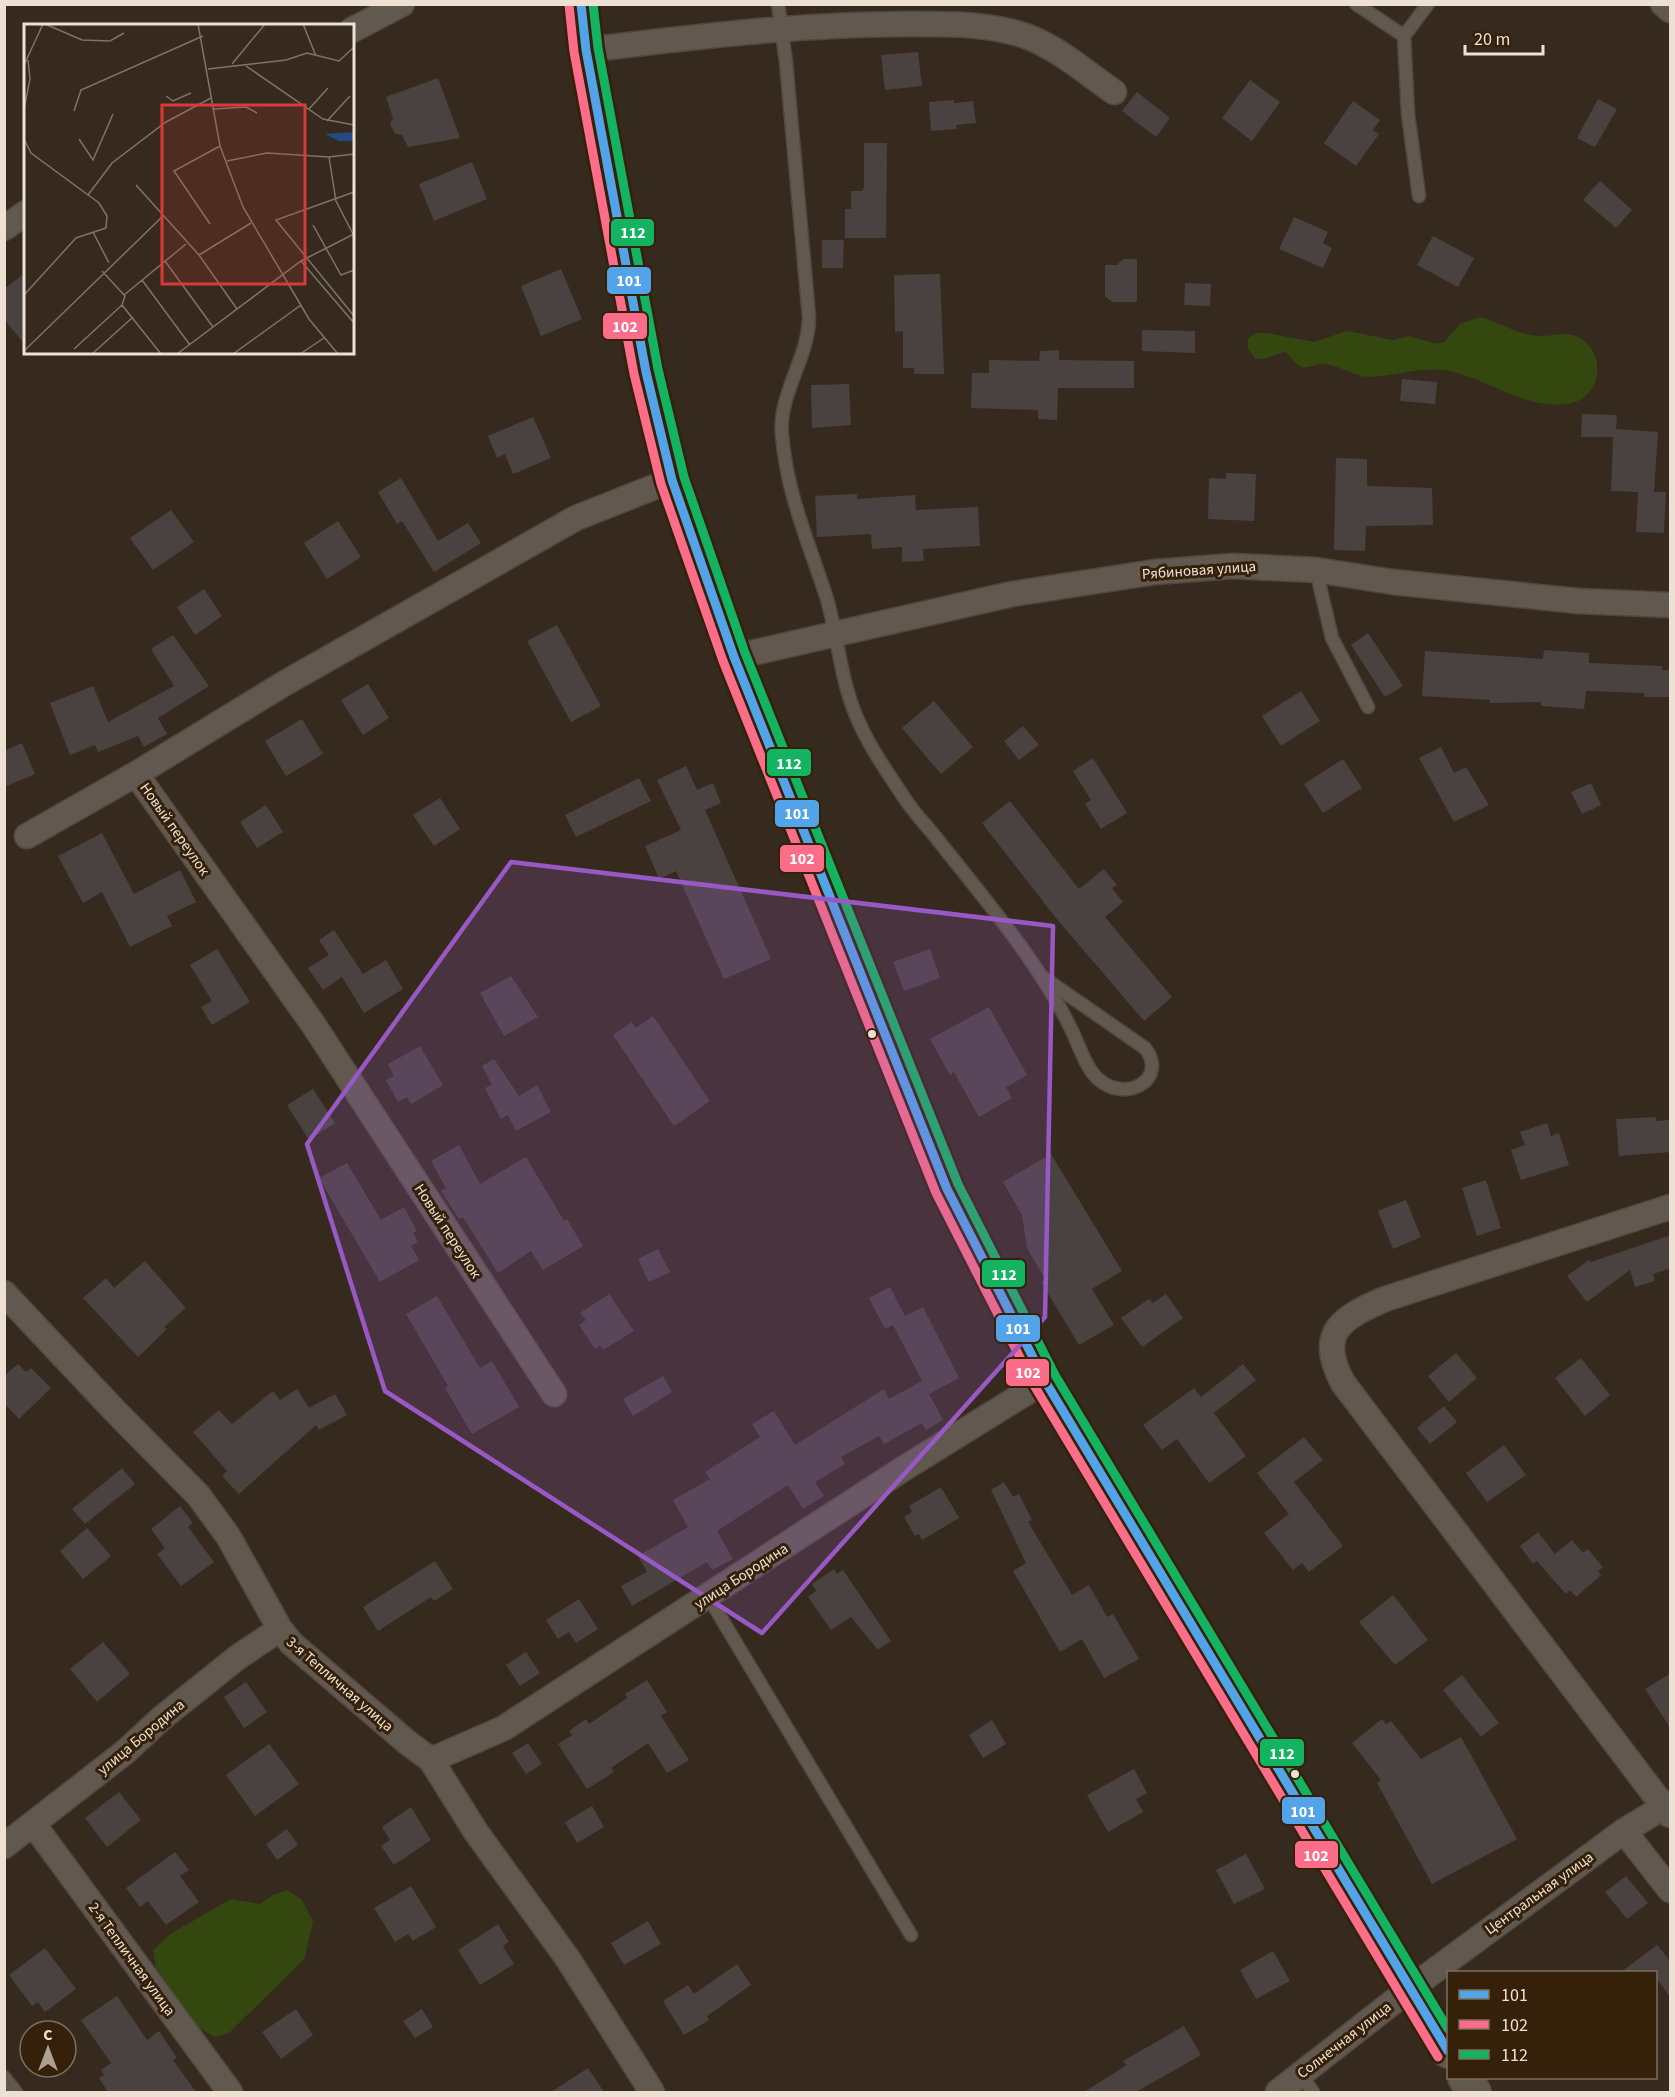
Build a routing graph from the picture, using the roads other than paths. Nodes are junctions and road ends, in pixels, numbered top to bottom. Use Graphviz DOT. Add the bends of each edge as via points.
graph roads {
  1 [pos="402,4"];
  2 [pos="778,4"];
  3 [pos="1356,4"];
  4 [pos="1428,4"];
  5 [pos="1663,4"];
  6 [pos="579,6"];
  7 [pos="1671,10"];
  8 [pos="354,29"];
  9 [pos="782,30"];
  10 [pos="1404,36"];
  11 [pos="586,50"];
  12 [pos="1113,92"];
  13 [pos="1419,196"];
  14 [pos="672,480"];
  15 [pos="1316,570"];
  16 [pos="1671,605"];
  17 [pos="833,634"];
  18 [pos="734,657"];
  19 [pos="1368,707"];
  20 [pos="136,774"];
  21 [pos="27,836"];
  22 [pos="1044,978"];
  23 [pos="1671,1207"];
  24 [pos="5,1296"];
  25 [pos="1045,1381"];
  26 [pos="554,1394"];
  27 [pos="709,1598"];
  28 [pos="280,1629"];
  29 [pos="431,1760"];
  30 [pos="1668,1808"];
  31 [pos="1624,1831"];
  32 [pos="14,1833"];
  33 [pos="1671,1890"];
  34 [pos="911,1935"];
  35 [pos="1411,1988"];
  36 [pos="1447,2048"];
  37 [pos="4,2077"];
  38 [pos="1466,2079"];
  39 [pos="1307,2084"];
  40 [pos="16,2092"];
  41 [pos="230,2092"];
  42 [pos="652,2092"];
  43 [pos="1278,2092"];
  44 [pos="1474,2092"];
  1 -- 8 [label="street"];
  2 -- 9 [label="lane"];
  3 -- 10 [label="lane"];
  4 -- 10 [label="lane"];
  5 -- 7 [label="street"];
  6 -- 11 [label="main road"];
  9 -- 11 [label="street"];
  9 -- 12 [label="street" via="902,24 1004,30 1049,45"];
  9 -- 17 [label="lane" via="809,317 807,342 786,404 782,434 795,510 828,603"];
  10 -- 13 [label="lane" via="1406,92"];
  11 -- 14 [label="main road" via="646,372"];
  14 -- 18 [label="main road"];
  14 -- 20 [label="street, Новый переулок" via="576,518 285,683"];
  15 -- 16 [label="street, Рябиновая улица" via="1531,597"];
  15 -- 17 [label="street, Рябиновая улица" via="1233,566 1145,573 1012,594"];
  15 -- 19 [label="lane" via="1332,638"];
  17 -- 18 [label="street, Рябиновая улица"];
  17 -- 22 [label="lane" via="850,699 867,741 906,801"];
  18 -- 25 [label="main road" via="947,1189"];
  20 -- 21 [label="street"];
  20 -- 26 [label="street, Новый переулок" via="313,1024"];
  22 -- 22 [label="lane" via="1096,1077 1118,1090 1130,1091 1140,1086 1152,1065 1145,1048"];
  23 -- 30 [label="street" via="1385,1299 1342,1321 1331,1344 1332,1358 1343,1383"];
  24 -- 28 [label="street, 3-я Тепличная улица" via="198,1495 242,1560"];
  25 -- 27 [label="street, улица Бородина" via="903,1469"];
  25 -- 35 [label="main road"];
  27 -- 29 [label="street, улица Бородина" via="504,1728"];
  27 -- 34 [label="lane"];
  28 -- 29 [label="street, 3-я Тепличная улица" via="291,1643"];
  28 -- 32 [label="street, улица Бородина"];
  29 -- 42 [label="street, 3-я Тепличная улица" via="476,1832 568,1959"];
  30 -- 31 [label="street, Центральная улица"];
  31 -- 33 [label="street"];
  31 -- 35 [label="street, Центральная улица"];
  32 -- 41 [label="street, 2-я Тепличная улица"];
  35 -- 36 [label="main road"];
  35 -- 39 [label="street, Солнечная улица"];
  37 -- 40 [label="lane"];
  38 -- 44 [label="main road"];
  39 -- 43 [label="street, Солнечная улица"];
}
